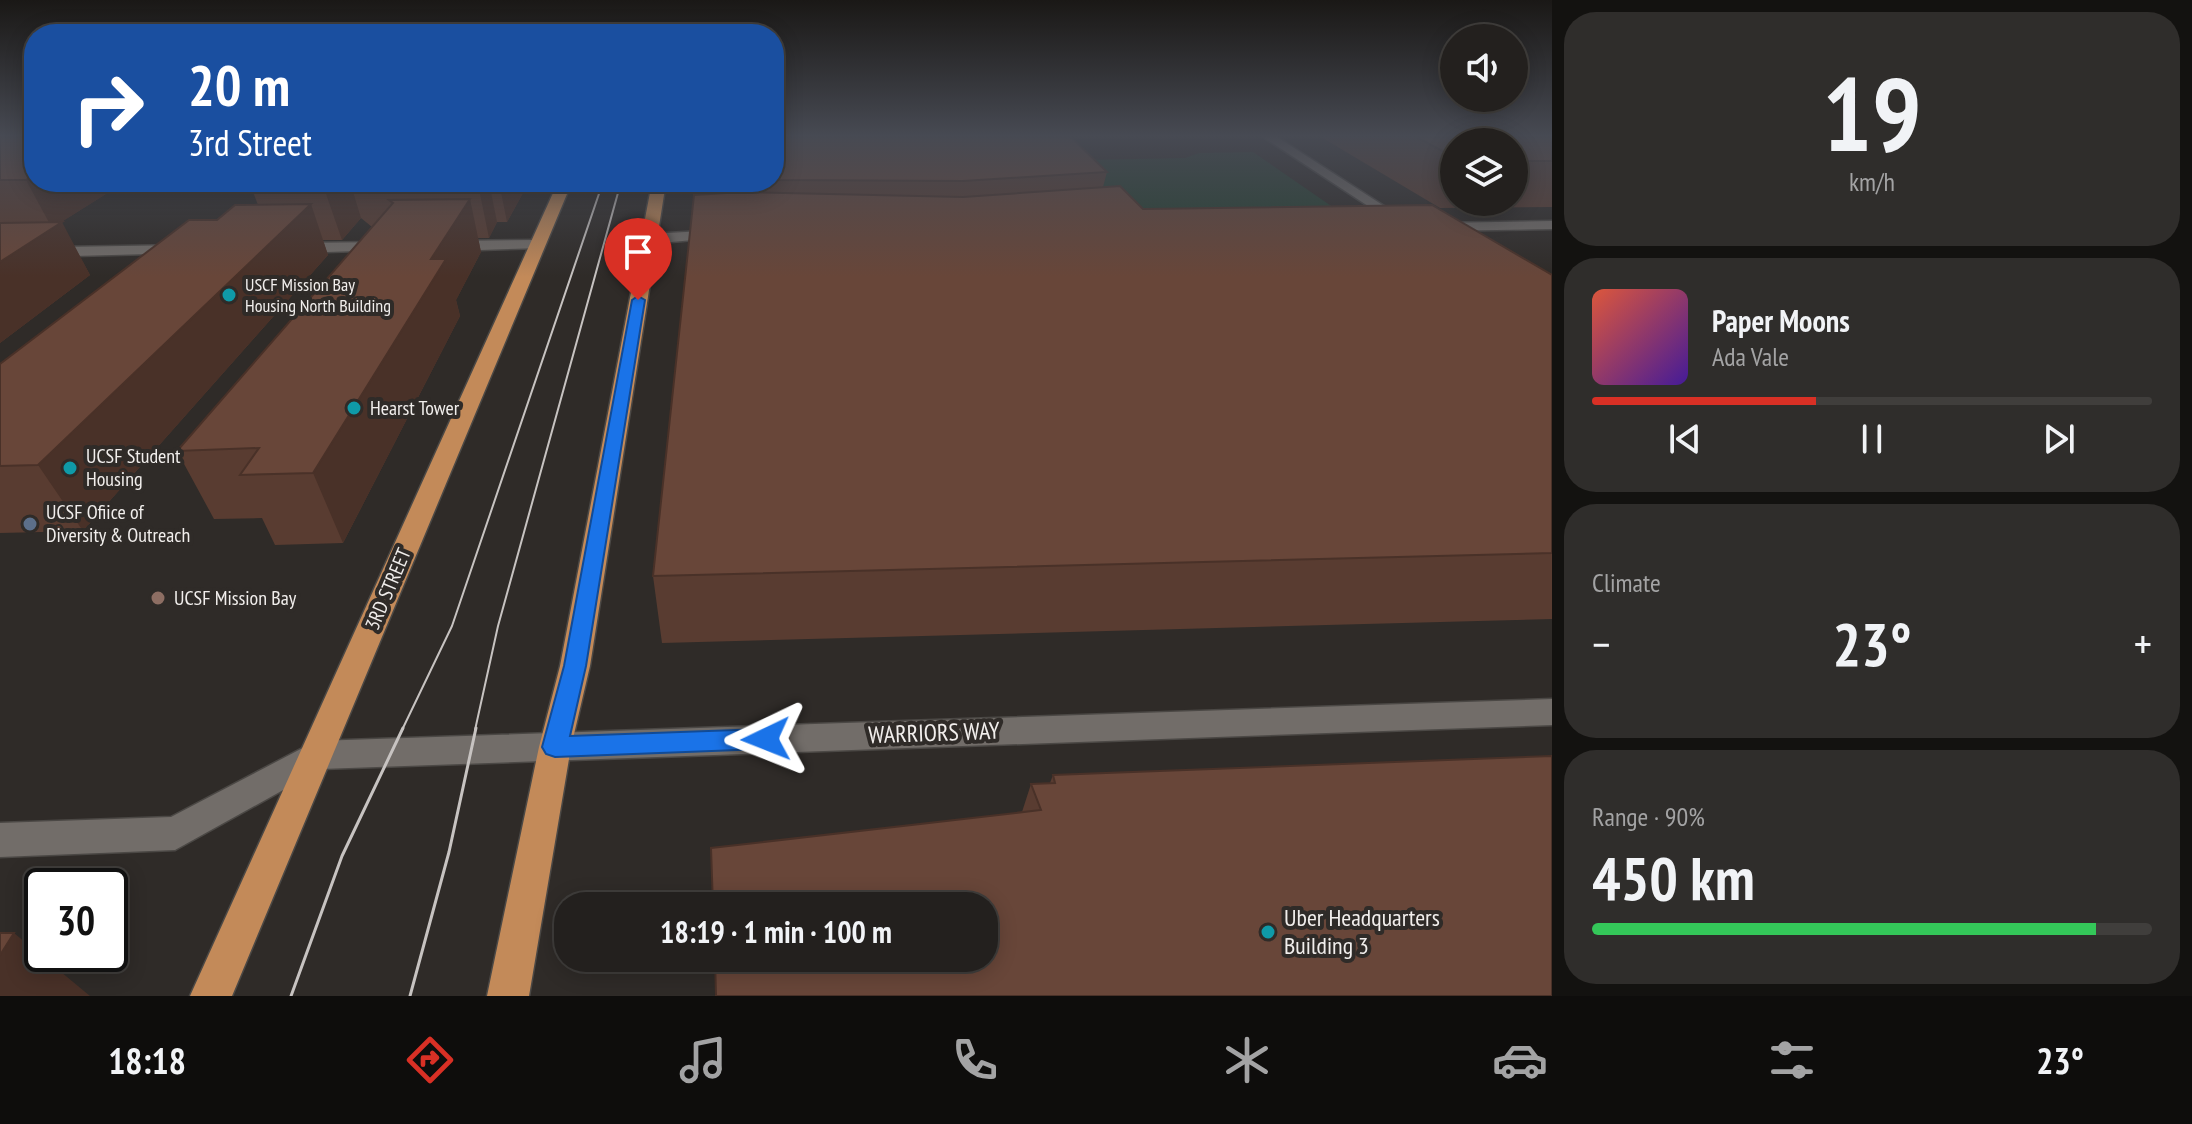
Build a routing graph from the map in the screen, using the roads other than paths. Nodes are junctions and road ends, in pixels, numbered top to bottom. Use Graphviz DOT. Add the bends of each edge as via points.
graph roads {
  1 [pos="1342,183"];
  2 [pos="561,192"];
  3 [pos="657,192"];
  4 [pos="1552,225"];
  5 [pos="1425,227"];
  6 [pos="743,234"];
  7 [pos="649,239"];
  8 [pos="1436,243"];
  9 [pos="537,245"];
  10 [pos="430,246"];
  11 [pos="399,247"];
  12 [pos="277,248"];
  13 [pos="201,250"];
  14 [pos="0,253"];
  15 [pos="1552,712"];
  16 [pos="555,747"];
  17 [pos="316,755"];
  18 [pos="0,840"];
  19 [pos="211,996"];
  20 [pos="508,996"];
  1 -- 8 [label="street"];
  2 -- 9 [label="main road, 3RD STREET"];
  3 -- 7 [label="main road"];
  4 -- 5 [label="street"];
  6 -- 7 [label="street"];
  7 -- 16 [label="main road" via="575,666"];
  9 -- 10 [label="street"];
  9 -- 17 [label="main road, 3RD STREET"];
  11 -- 12 [label="street"];
  13 -- 14 [label="street"];
  15 -- 16 [label="street, WARRIORS WAY"];
  16 -- 17 [label="street, WARRIORS WAY"];
  16 -- 20 [label="main road"];
  17 -- 18 [label="street" via="175,833"];
  17 -- 19 [label="main road, 3RD STREET"];
}
